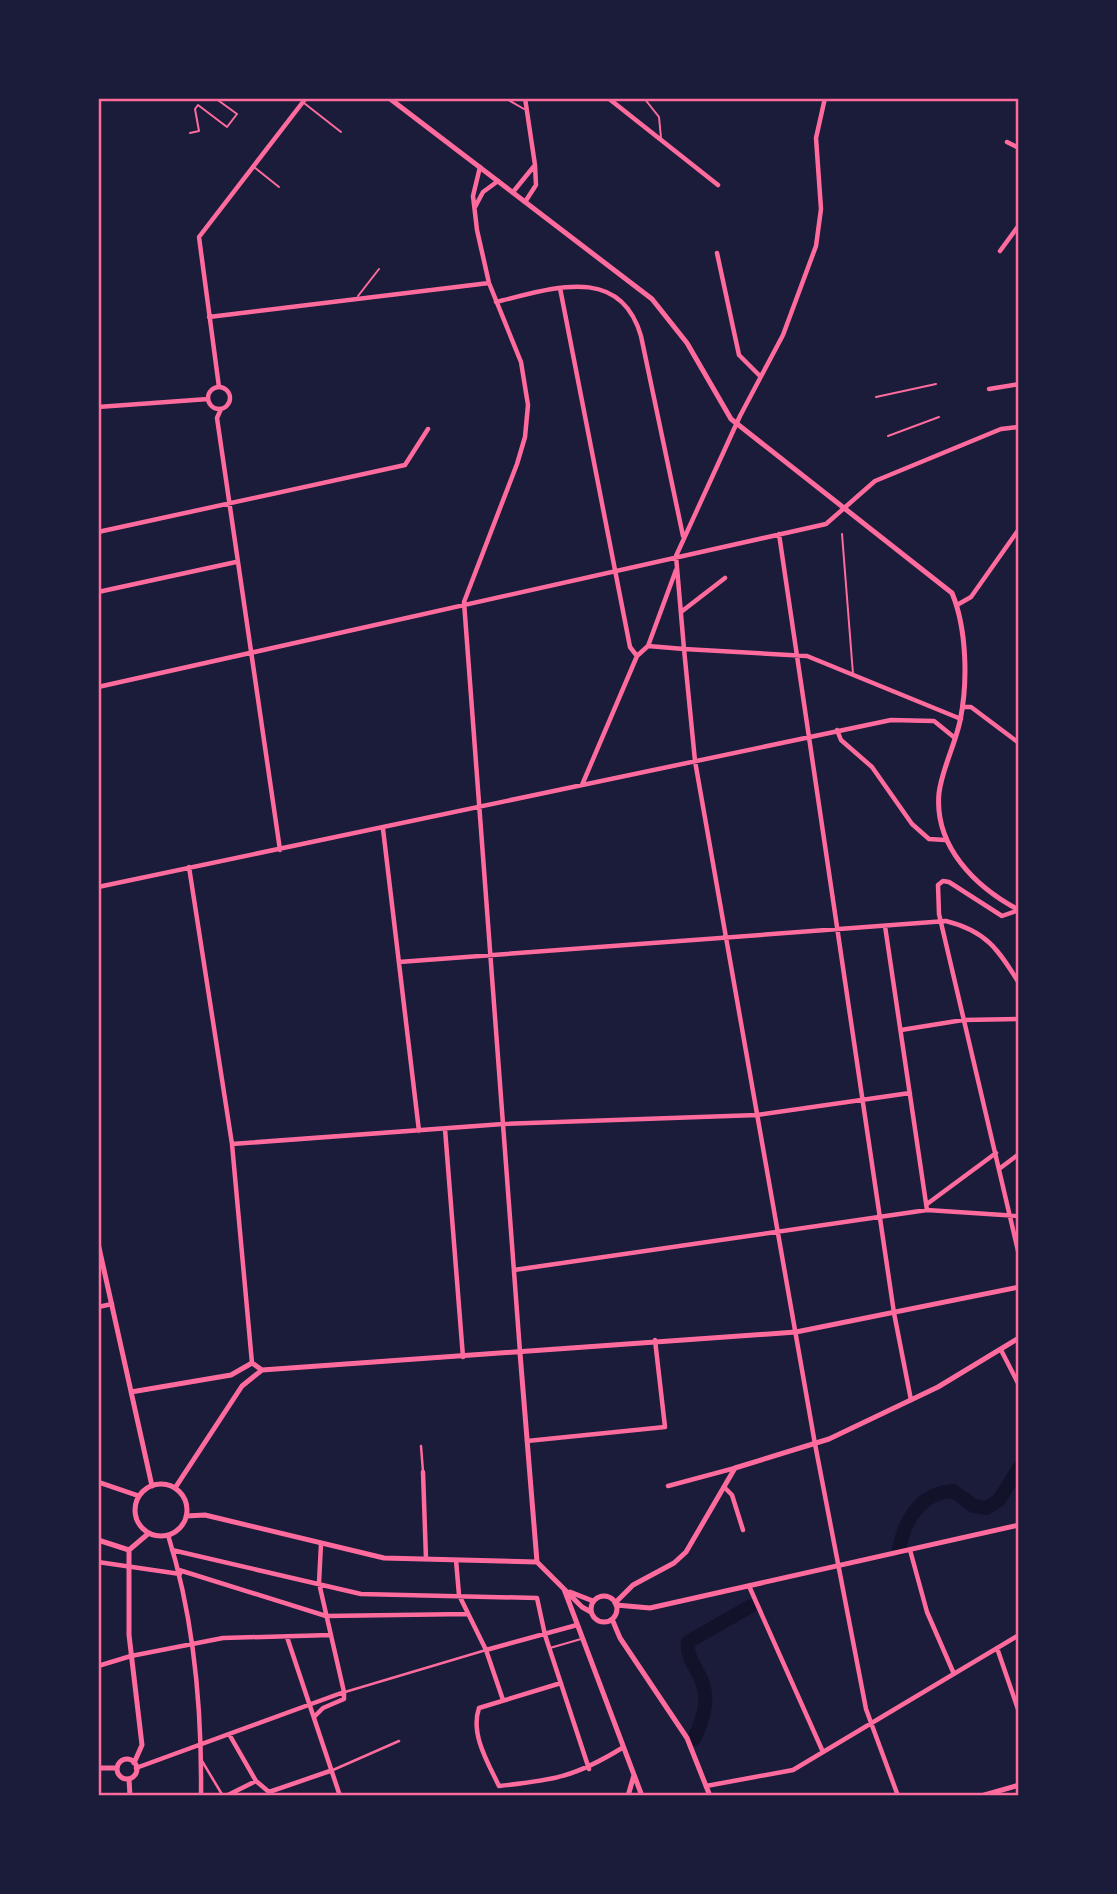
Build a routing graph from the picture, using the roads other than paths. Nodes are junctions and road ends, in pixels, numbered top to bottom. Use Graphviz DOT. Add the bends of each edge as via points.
graph roads {
  1 [pos="215,98"];
  2 [pos="389,98"];
  3 [pos="505,98"];
  4 [pos="525,98"];
  5 [pos="608,98"];
  6 [pos="644,98"];
  7 [pos="825,98"];
  8 [pos="305,100"];
  9 [pos="524,109"];
  10 [pos="341,132"];
  11 [pos="190,134"];
  12 [pos="662,139"];
  13 [pos="1007,142"];
  14 [pos="1019,148"];
  15 [pos="535,165"];
  16 [pos="253,167"];
  17 [pos="481,167"];
  18 [pos="498,181"];
  19 [pos="718,185"];
  20 [pos="279,187"];
  21 [pos="513,192"];
  22 [pos="525,202"];
  23 [pos="475,208"];
  24 [pos="1019,225"];
  25 [pos="1000,251"];
  26 [pos="717,253"];
  27 [pos="379,269"];
  28 [pos="489,283"];
  29 [pos="560,288"];
  30 [pos="355,300"];
  31 [pos="496,302"];
  32 [pos="209,317"];
  33 [pos="760,376"];
  34 [pos="936,384"];
  35 [pos="1019,384"];
  36 [pos="219,387"];
  37 [pos="989,389"];
  38 [pos="876,397"];
  39 [pos="208,399"];
  40 [pos="98,407"];
  41 [pos="221,409"];
  42 [pos="939,417"];
  43 [pos="736,424"];
  44 [pos="1019,427"];
  45 [pos="428,429"];
  46 [pos="888,436"];
  47 [pos="228,503"];
  48 [pos="844,507"];
  49 [pos="1019,529"];
  50 [pos="98,532"];
  51 [pos="779,534"];
  52 [pos="842,534"];
  53 [pos="683,537"];
  54 [pos="676,556"];
  55 [pos="236,562"];
  56 [pos="677,568"];
  57 [pos="617,569"];
  58 [pos="725,578"];
  59 [pos="98,592"];
  60 [pos="464,602"];
  61 [pos="957,605"];
  62 [pos="681,612"];
  63 [pos="648,646"];
  64 [pos="684,649"];
  65 [pos="249,651"];
  66 [pos="797,655"];
  67 [pos="637,656"];
  68 [pos="853,675"];
  69 [pos="98,687"];
  70 [pos="963,707"];
  71 [pos="961,719"];
  72 [pos="837,730"];
  73 [pos="809,737"];
  74 [pos="956,739"];
  75 [pos="1019,743"];
  76 [pos="695,761"];
  77 [pos="582,786"];
  78 [pos="480,808"];
  79 [pos="383,829"];
  80 [pos="945,840"];
  81 [pos="280,850"];
  82 [pos="189,867"];
  83 [pos="98,887"];
  84 [pos="1019,910"];
  85 [pos="941,921"];
  86 [pos="885,926"];
  87 [pos="837,929"];
  88 [pos="726,938"];
  89 [pos="489,954"];
  90 [pos="399,962"];
  91 [pos="1019,982"];
  92 [pos="1019,1019"];
  93 [pos="963,1020"];
  94 [pos="901,1030"];
  95 [pos="910,1093"];
  96 [pos="862,1100"];
  97 [pos="757,1115"];
  98 [pos="503,1124"];
  99 [pos="445,1129"];
  100 [pos="419,1131"];
  101 [pos="232,1144"];
  102 [pos="996,1153"];
  103 [pos="1019,1154"];
  104 [pos="999,1169"];
  105 [pos="927,1207"];
  106 [pos="1009,1216"];
  107 [pos="1019,1216"];
  108 [pos="879,1218"];
  109 [pos="778,1231"];
  110 [pos="98,1243"];
  111 [pos="1019,1255"];
  112 [pos="514,1270"];
  113 [pos="1019,1287"];
  114 [pos="112,1304"];
  115 [pos="98,1307"];
  116 [pos="894,1313"];
  117 [pos="796,1332"];
  118 [pos="1019,1338"];
  119 [pos="654,1340"];
  120 [pos="1001,1350"];
  121 [pos="520,1353"];
  122 [pos="463,1357"];
  123 [pos="252,1363"];
  124 [pos="262,1370"];
  125 [pos="231,1375"];
  126 [pos="1019,1385"];
  127 [pos="243,1386"];
  128 [pos="131,1392"];
  129 [pos="911,1400"];
  130 [pos="527,1441"];
  131 [pos="816,1444"];
  132 [pos="421,1446"];
  133 [pos="735,1468"];
  134 [pos="423,1472"];
  135 [pos="98,1482"];
  136 [pos="152,1486"];
  137 [pos="668,1486"];
  138 [pos="724,1487"];
  139 [pos="175,1488"];
  140 [pos="139,1496"];
  141 [pos="186,1516"];
  142 [pos="1019,1525"];
  143 [pos="743,1530"];
  144 [pos="149,1533"];
  145 [pos="168,1535"];
  146 [pos="98,1540"];
  147 [pos="321,1545"];
  148 [pos="129,1550"];
  149 [pos="172,1550"];
  150 [pos="910,1550"];
  151 [pos="426,1559"];
  152 [pos="456,1560"];
  153 [pos="98,1562"];
  154 [pos="537,1562"];
  155 [pos="839,1566"];
  156 [pos="128,1569"];
  157 [pos="179,1572"];
  158 [pos="318,1583"];
  159 [pos="749,1586"];
  160 [pos="564,1589"];
  161 [pos="459,1595"];
  162 [pos="593,1601"];
  163 [pos="616,1604"];
  164 [pos="591,1613"];
  165 [pos="468,1614"];
  166 [pos="326,1616"];
  167 [pos="612,1619"];
  168 [pos="577,1625"];
  169 [pos="545,1635"];
  170 [pos="1019,1635"];
  171 [pos="330,1636"];
  172 [pos="287,1637"];
  173 [pos="582,1639"];
  174 [pos="191,1643"];
  175 [pos="549,1648"];
  176 [pos="997,1648"];
  177 [pos="486,1650"];
  178 [pos="131,1656"];
  179 [pos="98,1666"];
  180 [pos="954,1674"];
  181 [pos="561,1683"];
  182 [pos="344,1692"];
  183 [pos="503,1700"];
  184 [pos="310,1705"];
  185 [pos="1019,1712"];
  186 [pos="314,1717"];
  187 [pos="476,1717"];
  188 [pos="469,1719"];
  189 [pos="871,1723"];
  190 [pos="229,1734"];
  191 [pos="398,1741"];
  192 [pos="202,1744"];
  193 [pos="622,1748"];
  194 [pos="823,1752"];
  195 [pos="202,1761"];
  196 [pos="135,1766"];
  197 [pos="98,1768"];
  198 [pos="117,1768"];
  199 [pos="589,1769"];
  200 [pos="330,1772"];
  201 [pos="634,1775"];
  202 [pos="129,1779"];
  203 [pos="256,1781"];
  204 [pos="1019,1785"];
  205 [pos="706,1786"];
  206 [pos="268,1794"];
  207 [pos="132,1796"];
  208 [pos="201,1796"];
  209 [pos="225,1796"];
  210 [pos="340,1796"];
  211 [pos="628,1796"];
  212 [pos="642,1796"];
  213 [pos="710,1796"];
  214 [pos="898,1796"];
  215 [pos="981,1796"];
  1 -- 11 [label="lane" via="237,114 227,127 198,105 199,131"];
  2 -- 17 [label="main road"];
  3 -- 9 [label="lane"];
  4 -- 9 [label="street"];
  5 -- 12 [label="street"];
  6 -- 12 [label="lane" via="659,117"];
  7 -- 33 [label="street" via="816,138 820,229 788,324"];
  8 -- 10 [label="lane"];
  8 -- 16 [label="street"];
  9 -- 15 [label="street"];
  12 -- 19 [label="street"];
  13 -- 14 [label="street"];
  15 -- 21 [label="street"];
  15 -- 22 [label="street" via="536,185"];
  16 -- 20 [label="lane"];
  16 -- 32 [label="street" via="199,237"];
  17 -- 18 [label="main road"];
  17 -- 23 [label="street" via="473,187"];
  18 -- 21 [label="main road"];
  18 -- 23 [label="street" via="483,192"];
  21 -- 22 [label="main road"];
  22 -- 43 [label="main road" via="652,299 687,342"];
  23 -- 28 [label="street"];
  24 -- 25 [label="street"];
  26 -- 33 [label="street" via="739,355"];
  27 -- 30 [label="lane"];
  28 -- 30 [label="street"];
  28 -- 31 [label="street"];
  29 -- 31 [label="street"];
  29 -- 53 [label="street" via="606,290 635,318"];
  29 -- 57 [label="street"];
  30 -- 32 [label="street"];
  31 -- 60 [label="street" via="521,362 527,418 517,464"];
  32 -- 36 [label="street"];
  33 -- 43 [label="street"];
  34 -- 38 [label="lane"];
  35 -- 37 [label="street"];
  36 -- 39 [label="street"];
  36 -- 41 [label="street" via="226,389 230,399"];
  39 -- 40 [label="street"];
  39 -- 41 [label="street"];
  41 -- 47 [label="street" via="218,418"];
  42 -- 46 [label="lane"];
  43 -- 48 [label="main road"];
  43 -- 53 [label="street"];
  44 -- 48 [label="street" via="1001,429 875,481"];
  45 -- 47 [label="street" via="405,465"];
  47 -- 50 [label="street"];
  47 -- 55 [label="street"];
  48 -- 51 [label="street" via="826,524"];
  48 -- 61 [label="main road" via="943,583"];
  49 -- 61 [label="street" via="971,597"];
  51 -- 54 [label="street"];
  51 -- 66 [label="street"];
  52 -- 68 [label="lane"];
  53 -- 54 [label="street"];
  54 -- 56 [label="street"];
  54 -- 57 [label="street"];
  55 -- 59 [label="street"];
  55 -- 65 [label="street"];
  56 -- 62 [label="street"];
  56 -- 63 [label="street"];
  57 -- 60 [label="street"];
  57 -- 67 [label="street" via="630,648"];
  58 -- 62 [label="street"];
  60 -- 65 [label="street"];
  60 -- 78 [label="street"];
  61 -- 70 [label="main road"];
  62 -- 64 [label="street"];
  63 -- 64 [label="street"];
  63 -- 67 [label="street"];
  64 -- 66 [label="street"];
  64 -- 76 [label="street"];
  65 -- 69 [label="street"];
  65 -- 81 [label="street"];
  66 -- 68 [label="street"];
  66 -- 73 [label="street"];
  67 -- 77 [label="street"];
  68 -- 71 [label="street"];
  70 -- 71 [label="main road"];
  70 -- 75 [label="street" via="971,707"];
  71 -- 74 [label="main road"];
  72 -- 73 [label="street"];
  72 -- 74 [label="street" via="891,720 926,720 940,724"];
  72 -- 80 [label="street" via="841,740 872,767 912,824 929,839"];
  73 -- 76 [label="street"];
  73 -- 87 [label="street"];
  74 -- 80 [label="main road" via="939,792"];
  76 -- 77 [label="street"];
  76 -- 88 [label="street"];
  77 -- 78 [label="street"];
  78 -- 79 [label="street"];
  78 -- 89 [label="street"];
  79 -- 81 [label="street"];
  79 -- 90 [label="street"];
  80 -- 84 [label="main road" via="963,866"];
  81 -- 82 [label="street"];
  82 -- 83 [label="street"];
  82 -- 101 [label="street"];
  84 -- 85 [label="street" via="1002,916 943,881 938,885"];
  85 -- 86 [label="street"];
  85 -- 91 [label="street" via="968,927 987,938"];
  85 -- 93 [label="street"];
  86 -- 87 [label="street"];
  86 -- 94 [label="street"];
  87 -- 88 [label="street"];
  87 -- 96 [label="street"];
  88 -- 89 [label="street"];
  88 -- 97 [label="street"];
  89 -- 90 [label="street"];
  89 -- 98 [label="street"];
  90 -- 100 [label="street"];
  92 -- 93 [label="street"];
  93 -- 94 [label="street"];
  93 -- 102 [label="street"];
  94 -- 95 [label="street"];
  95 -- 96 [label="street"];
  95 -- 105 [label="street"];
  96 -- 97 [label="street"];
  96 -- 108 [label="street"];
  97 -- 98 [label="street"];
  97 -- 109 [label="street"];
  98 -- 99 [label="street"];
  98 -- 112 [label="street"];
  99 -- 100 [label="street"];
  99 -- 122 [label="street"];
  100 -- 101 [label="street"];
  101 -- 123 [label="street"];
  102 -- 104 [label="street"];
  102 -- 105 [label="street"];
  103 -- 104 [label="street"];
  104 -- 106 [label="street"];
  105 -- 106 [label="street"];
  105 -- 108 [label="street"];
  106 -- 107 [label="street"];
  106 -- 111 [label="street"];
  108 -- 109 [label="street"];
  108 -- 116 [label="street"];
  109 -- 112 [label="street"];
  109 -- 117 [label="street"];
  110 -- 114 [label="main road"];
  112 -- 121 [label="street"];
  113 -- 116 [label="main road"];
  114 -- 115 [label="street"];
  114 -- 128 [label="main road"];
  116 -- 117 [label="main road"];
  116 -- 129 [label="street"];
  117 -- 119 [label="main road"];
  117 -- 131 [label="street"];
  118 -- 120 [label="main road"];
  119 -- 121 [label="main road"];
  119 -- 130 [label="street" via="665,1427"];
  120 -- 126 [label="street"];
  120 -- 129 [label="main road"];
  121 -- 122 [label="main road"];
  121 -- 130 [label="main road"];
  122 -- 124 [label="main road"];
  123 -- 124 [label="main road"];
  123 -- 125 [label="main road"];
  124 -- 127 [label="main road"];
  125 -- 127 [label="main road"];
  125 -- 128 [label="main road"];
  127 -- 139 [label="main road"];
  128 -- 136 [label="main road"];
  129 -- 131 [label="main road"];
  130 -- 154 [label="main road"];
  131 -- 133 [label="main road"];
  131 -- 155 [label="street"];
  132 -- 134 [label="street"];
  133 -- 137 [label="street"];
  133 -- 138 [label="main road"];
  134 -- 151 [label="street"];
  135 -- 140 [label="main road"];
  136 -- 139 [label="main road"];
  136 -- 140 [label="main road"];
  138 -- 143 [label="street" via="732,1495"];
  138 -- 163 [label="main road" via="686,1552 633,1585"];
  139 -- 141 [label="main road" via="185,1500"];
  140 -- 144 [label="main road" via="135,1513"];
  141 -- 145 [label="main road" via="180,1528"];
  141 -- 147 [label="main road" via="205,1515"];
  142 -- 150 [label="main road"];
  144 -- 145 [label="main road"];
  144 -- 148 [label="main road"];
  145 -- 149 [label="street"];
  146 -- 148 [label="main road"];
  147 -- 151 [label="main road" via="384,1558"];
  147 -- 158 [label="street"];
  148 -- 156 [label="main road"];
  149 -- 157 [label="street"];
  149 -- 158 [label="street"];
  150 -- 155 [label="main road"];
  150 -- 180 [label="street" via="927,1612"];
  151 -- 152 [label="main road"];
  152 -- 154 [label="main road"];
  152 -- 161 [label="street"];
  153 -- 156 [label="street"];
  154 -- 160 [label="main road"];
  155 -- 159 [label="main road"];
  155 -- 189 [label="street"];
  156 -- 157 [label="street"];
  156 -- 178 [label="main road"];
  157 -- 166 [label="street"];
  157 -- 174 [label="street"];
  158 -- 161 [label="street" via="361,1594"];
  158 -- 166 [label="street"];
  159 -- 163 [label="main road" via="650,1608"];
  159 -- 194 [label="street"];
  160 -- 162 [label="main road"];
  160 -- 164 [label="main road"];
  160 -- 168 [label="main road"];
  161 -- 165 [label="street"];
  161 -- 169 [label="street" via="537,1598"];
  162 -- 163 [label="main road" via="603,1596"];
  162 -- 164 [label="main road"];
  163 -- 167 [label="main road"];
  164 -- 167 [label="main road" via="601,1622"];
  164 -- 168 [label="main road"];
  165 -- 166 [label="street"];
  165 -- 177 [label="street"];
  166 -- 171 [label="street"];
  167 -- 205 [label="main road" via="687,1738"];
  168 -- 169 [label="street"];
  168 -- 173 [label="main road"];
  169 -- 175 [label="street"];
  169 -- 177 [label="street"];
  170 -- 176 [label="street"];
  171 -- 172 [label="street"];
  171 -- 182 [label="street"];
  172 -- 174 [label="street"];
  172 -- 184 [label="street"];
  173 -- 175 [label="lane"];
  173 -- 193 [label="main road"];
  174 -- 178 [label="street"];
  174 -- 192 [label="street"];
  175 -- 181 [label="street"];
  176 -- 180 [label="street"];
  176 -- 185 [label="street"];
  177 -- 182 [label="street"];
  177 -- 183 [label="street"];
  178 -- 179 [label="street"];
  178 -- 196 [label="main road" via="142,1745"];
  180 -- 189 [label="street"];
  181 -- 183 [label="street"];
  181 -- 199 [label="street"];
  182 -- 184 [label="street"];
  182 -- 186 [label="street" via="344,1699"];
  183 -- 187 [label="street" via="479,1708"];
  184 -- 186 [label="street"];
  184 -- 190 [label="street"];
  186 -- 200 [label="street"];
  187 -- 188 [label="street"];
  187 -- 199 [label="street" via="484,1755 499,1786 548,1781"];
  189 -- 194 [label="street"];
  189 -- 214 [label="street"];
  190 -- 192 [label="street"];
  190 -- 203 [label="street"];
  191 -- 200 [label="street"];
  192 -- 195 [label="street"];
  192 -- 196 [label="street"];
  193 -- 199 [label="street"];
  193 -- 201 [label="main road"];
  194 -- 205 [label="street" via="793,1770"];
  195 -- 208 [label="street"];
  195 -- 209 [label="street"];
  196 -- 198 [label="main road" via="124,1760"];
  196 -- 202 [label="main road"];
  197 -- 198 [label="main road"];
  198 -- 202 [label="main road" via="120,1776"];
  200 -- 206 [label="street"];
  200 -- 210 [label="street"];
  201 -- 211 [label="main road"];
  201 -- 212 [label="main road"];
  202 -- 207 [label="main road"];
  203 -- 206 [label="street"];
  203 -- 209 [label="street"];
  204 -- 215 [label="main road"];
  205 -- 213 [label="main road"];
}
